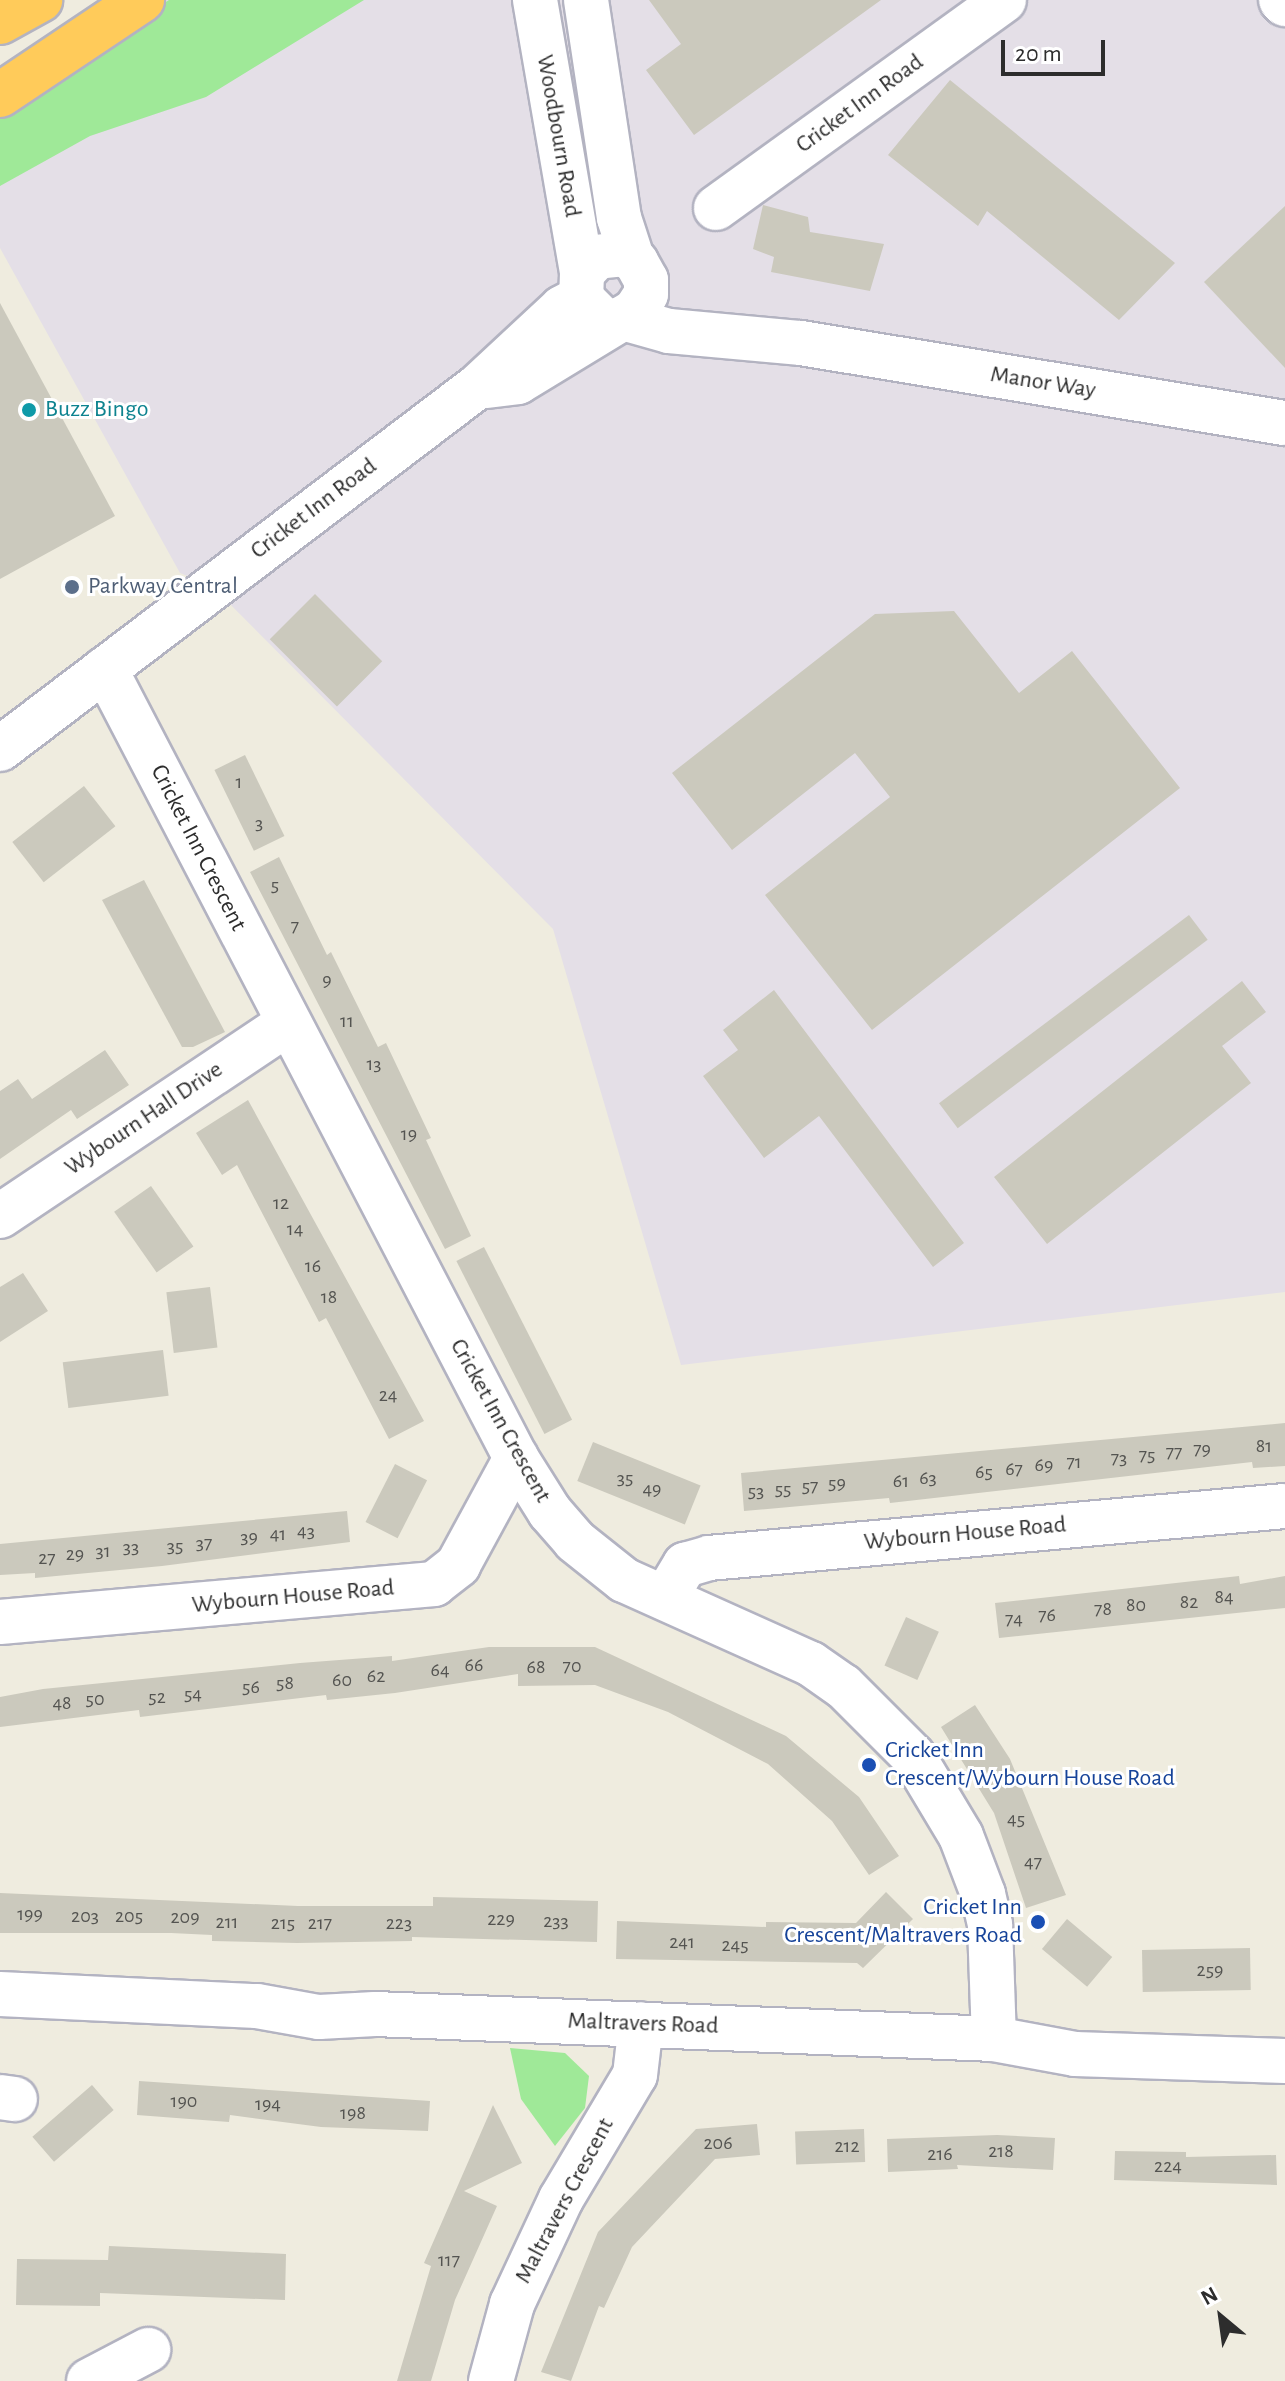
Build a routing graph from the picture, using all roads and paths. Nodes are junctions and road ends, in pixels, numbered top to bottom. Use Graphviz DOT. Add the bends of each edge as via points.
graph roads {
  1 [pos="40,0"];
  2 [pos="142,0"];
  3 [pos="535,0"];
  4 [pos="586,0"];
  5 [pos="1004,0"];
  6 [pos="0,22"];
  7 [pos="0,95"];
  8 [pos="716,208"];
  9 [pos="639,269"];
  10 [pos="601,302"];
  11 [pos="801,343"];
  12 [pos="1285,423"];
  13 [pos="105,669"];
  14 [pos="0,749"];
  15 [pos="288,1023"];
  16 [pos="0,1216"];
  17 [pos="516,1458"];
  18 [pos="1285,1506"];
  19 [pos="665,1598"];
  20 [pos="0,1622"];
  21 [pos="0,1994"];
  22 [pos="641,2024"];
  23 [pos="994,2039"];
  24 [pos="1285,2061"];
  25 [pos="148,2350"];
  26 [pos="89,2381"];
  27 [pos="491,2381"];
  1 -- 6 [label="highway"];
  2 -- 7 [label="highway"];
  3 -- 10 [label="street, Woodbourn Road"];
  4 -- 9 [label="street, Woodbourn Road" via="619,218"];
  5 -- 8 [label="street, Cricket Inn Road"];
  9 -- 10 [label="street" via="640,306"];
  9 -- 10 [label="street" via="607,253 592,259"];
  9 -- 11 [label="street, Manor Way" via="676,300"];
  10 -- 11 [label="street, Manor Way" via="669,331"];
  10 -- 13 [label="street, Cricket Inn Road" via="562,308 477,387"];
  11 -- 12 [label="street, Manor Way"];
  13 -- 14 [label="street, Cricket Inn Road"];
  13 -- 15 [label="street, Cricket Inn Crescent"];
  15 -- 16 [label="street, Wybourn Hall Drive"];
  15 -- 17 [label="street, Cricket Inn Crescent"];
  17 -- 19 [label="street, Cricket Inn Crescent" via="575,1541 616,1575"];
  17 -- 20 [label="street, Wybourn House Road" via="458,1565 434,1584"];
  18 -- 19 [label="street, Wybourn House Road" via="709,1558 685,1565"];
  19 -- 23 [label="street, Cricket Inn Crescent" via="811,1664 866,1706 913,1756 961,1836 983,1894 990,1925"];
  21 -- 22 [label="street, Maltravers Road" via="257,2006 319,2017 375,2014"];
  22 -- 23 [label="street, Maltravers Road"];
  22 -- 27 [label="street, Maltravers Crescent" via="635,2075 561,2199 512,2304"];
  23 -- 24 [label="street, Maltravers Road" via="1075,2054"];
  25 -- 26 [label="street"];
}
